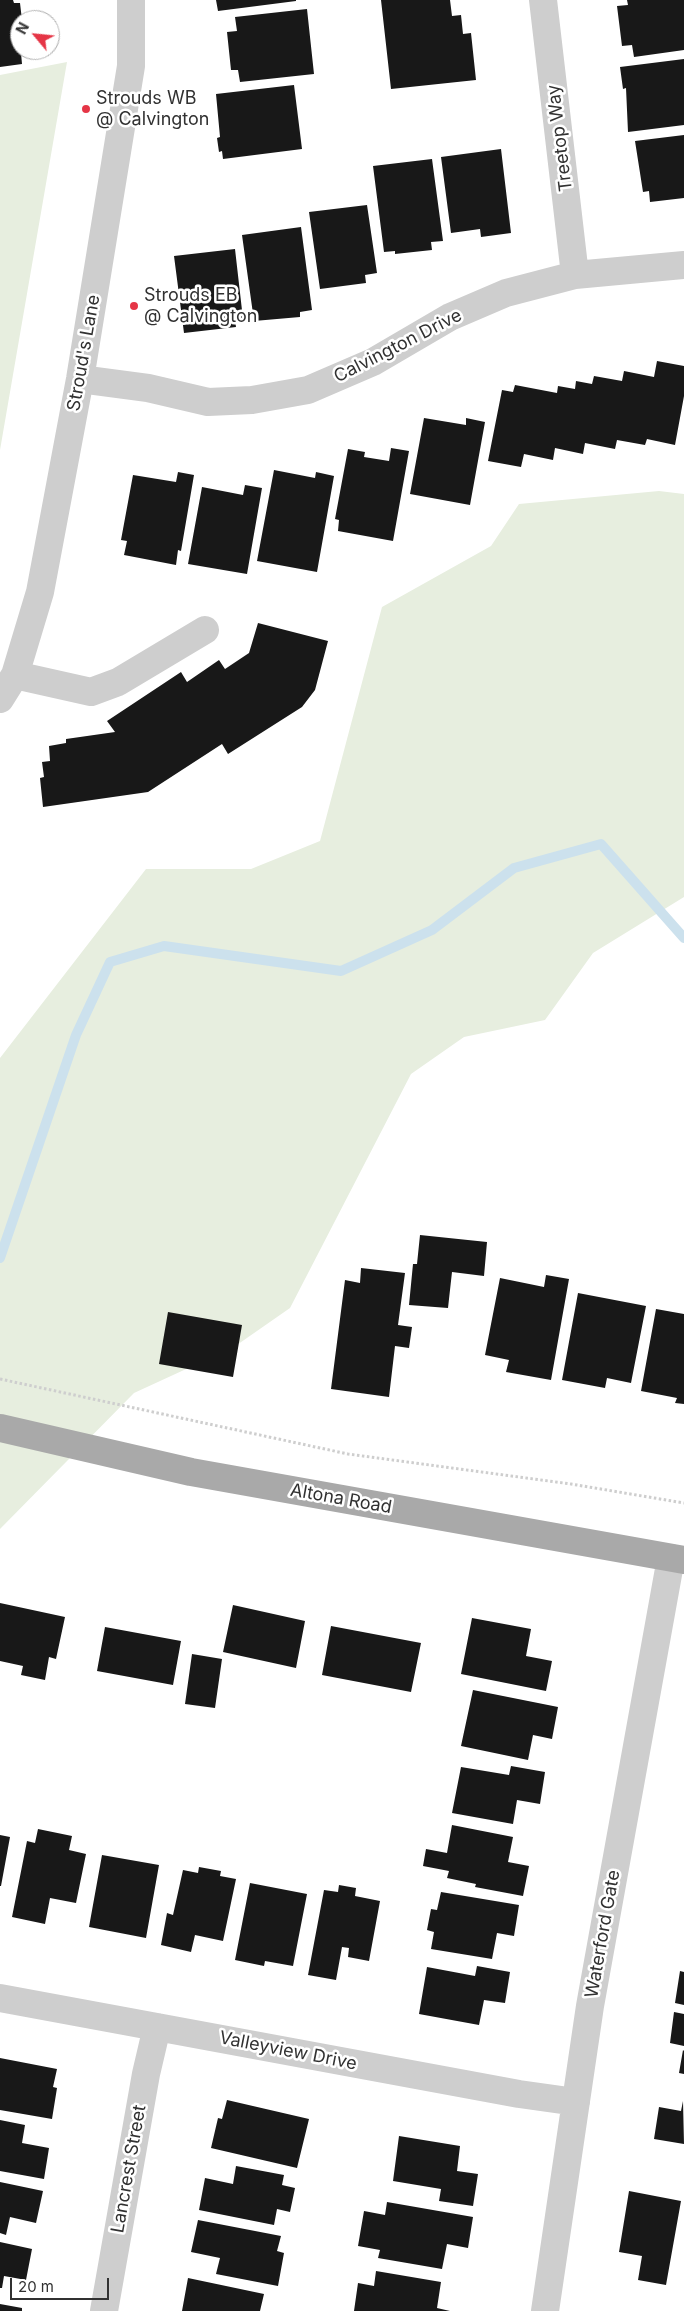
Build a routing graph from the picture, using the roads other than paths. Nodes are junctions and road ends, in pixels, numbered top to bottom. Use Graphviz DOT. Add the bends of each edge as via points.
graph roads {
  1 [pos="130,0"];
  2 [pos="543,0"];
  3 [pos="684,264"];
  4 [pos="575,275"];
  5 [pos="80,379"];
  6 [pos="205,630"];
  7 [pos="14,675"];
  8 [pos="0,699"];
  9 [pos="0,1428"];
  10 [pos="677,1559"];
  11 [pos="0,1998"];
  12 [pos="157,2027"];
  13 [pos="576,2102"];
  14 [pos="104,2311"];
  15 [pos="545,2311"];
  1 -- 5 [label="street, Stroud's Lane" via="131,66"];
  2 -- 4 [label="street, Treetop Way"];
  3 -- 4 [label="street, Calvington Drive"];
  4 -- 5 [label="street, Calvington Drive" via="506,293 450,318 373,362 308,390 252,400 208,402 148,388"];
  5 -- 7 [label="street, Stroud's Lane" via="40,592"];
  6 -- 7 [label="street" via="118,682 92,692"];
  7 -- 8 [label="street, Stroud's Lane"];
  9 -- 10 [label="main road, Altona Road" via="191,1472"];
  10 -- 13 [label="street, Waterford Gate" via="592,1996"];
  11 -- 12 [label="street, Valleyview Drive"];
  12 -- 13 [label="street, Valleyview Drive"];
  12 -- 14 [label="street, Lancrest Street"];
  13 -- 15 [label="street, Waterford Gate"];
}
